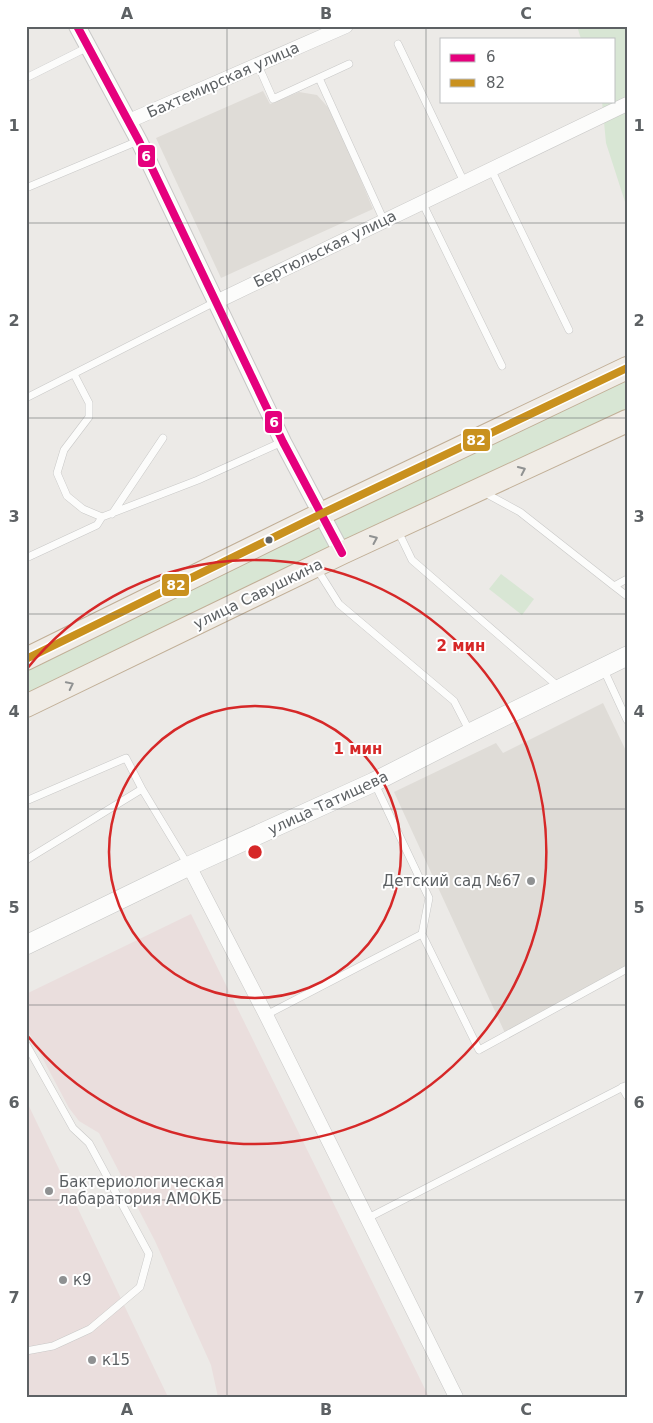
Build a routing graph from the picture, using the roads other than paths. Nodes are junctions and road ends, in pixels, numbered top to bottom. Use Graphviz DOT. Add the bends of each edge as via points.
graph roads {
  1 [pos="77,26"];
  2 [pos="346,26"];
  3 [pos="398,44"];
  4 [pos="88,47"];
  5 [pos="349,64"];
  6 [pos="258,65"];
  7 [pos="26,78"];
  8 [pos="319,78"];
  9 [pos="627,104"];
  10 [pos="128,122"];
  11 [pos="138,141"];
  12 [pos="490,169"];
  13 [pos="464,182"];
  14 [pos="26,188"];
  15 [pos="422,202"];
  16 [pos="384,221"];
  17 [pos="216,302"];
  18 [pos="569,330"];
  19 [pos="502,366"];
  20 [pos="627,368"];
  21 [pos="74,374"];
  22 [pos="26,398"];
  23 [pos="627,421"];
  24 [pos="163,438"];
  25 [pos="282,442"];
  26 [pos="480,490"];
  27 [pos="111,514"];
  28 [pos="321,514"];
  29 [pos="102,517"];
  30 [pos="397,529"];
  31 [pos="342,553"];
  32 [pos="26,558"];
  33 [pos="315,566"];
  34 [pos="627,579"];
  35 [pos="614,586"];
  36 [pos="627,596"];
  37 [pos="627,656"];
  38 [pos="26,659"];
  39 [pos="603,667"];
  40 [pos="560,688"];
  41 [pos="26,706"];
  42 [pos="627,720"];
  43 [pos="470,733"];
  44 [pos="374,782"];
  45 [pos="142,789"];
  46 [pos="26,801"];
  47 [pos="26,860"];
  48 [pos="189,866"];
  49 [pos="422,934"];
  50 [pos="26,945"];
  51 [pos="627,969"];
  52 [pos="266,1015"];
  53 [pos="26,1044"];
  54 [pos="625,1086"];
  55 [pos="627,1096"];
  56 [pos="368,1218"];
  57 [pos="26,1351"];
  58 [pos="456,1397"];
  1 -- 4 [label="street"];
  2 -- 6 [label="street, Бахтемирская улица"];
  3 -- 13 [label="lane"];
  4 -- 7 [label="lane"];
  4 -- 10 [label="street"];
  5 -- 8 [label="lane"];
  6 -- 8 [label="lane" via="273,99"];
  6 -- 10 [label="street, Бахтемирская улица"];
  8 -- 16 [label="lane"];
  9 -- 12 [label="street, Бертюльская улица"];
  10 -- 11 [label="street"];
  11 -- 14 [label="lane"];
  11 -- 17 [label="street"];
  12 -- 13 [label="street, Бертюльская улица"];
  12 -- 18 [label="lane"];
  13 -- 15 [label="street, Бертюльская улица"];
  15 -- 16 [label="street, Бертюльская улица"];
  15 -- 19 [label="lane"];
  16 -- 17 [label="street, Бертюльская улица"];
  17 -- 21 [label="lane, Бертюльская улица"];
  17 -- 25 [label="street"];
  20 -- 28 [label="highway"];
  21 -- 22 [label="lane, Бертюльская улица"];
  21 -- 29 [label="lane" via="89,403 89,417 64,450 57,473 67,496 83,509"];
  26 -- 23 [label="highway, улица Савушкина, one-way"];
  24 -- 27 [label="lane"];
  25 -- 27 [label="lane"];
  25 -- 28 [label="street"];
  26 -- 30 [label="highway, улица Савушкина"];
  26 -- 35 [label="lane" via="520,512"];
  27 -- 29 [label="lane"];
  28 -- 31 [label="street"];
  28 -- 38 [label="highway"];
  29 -- 32 [label="lane" via="97,525"];
  31 -- 30 [label="highway, улица Савушкина, one-way"];
  30 -- 40 [label="lane" via="412,560"];
  31 -- 33 [label="highway, улица Савушкина"];
  41 -- 33 [label="highway, улица Савушкина, one-way"];
  33 -- 43 [label="lane" via="339,604 454,701"];
  34 -- 35 [label="lane"];
  35 -- 36 [label="lane"];
  37 -- 39 [label="main road, улица Татищева"];
  39 -- 40 [label="main road, улица Татищева"];
  39 -- 42 [label="lane"];
  40 -- 43 [label="main road, улица Татищева"];
  43 -- 44 [label="main road, улица Татищева"];
  44 -- 48 [label="main road, улица Татищева"];
  44 -- 49 [label="lane" via="429,898"];
  45 -- 46 [label="lane" via="126,758"];
  45 -- 47 [label="lane"];
  45 -- 48 [label="lane"];
  48 -- 50 [label="main road, улица Татищева"];
  48 -- 52 [label="street"];
  49 -- 51 [label="lane" via="479,1050"];
  49 -- 52 [label="lane"];
  52 -- 56 [label="street"];
  53 -- 57 [label="lane" via="74,1128 89,1143 149,1254 140,1287 90,1329 53,1346"];
  54 -- 55 [label="lane"];
  54 -- 56 [label="lane"];
  56 -- 58 [label="street"];
}
